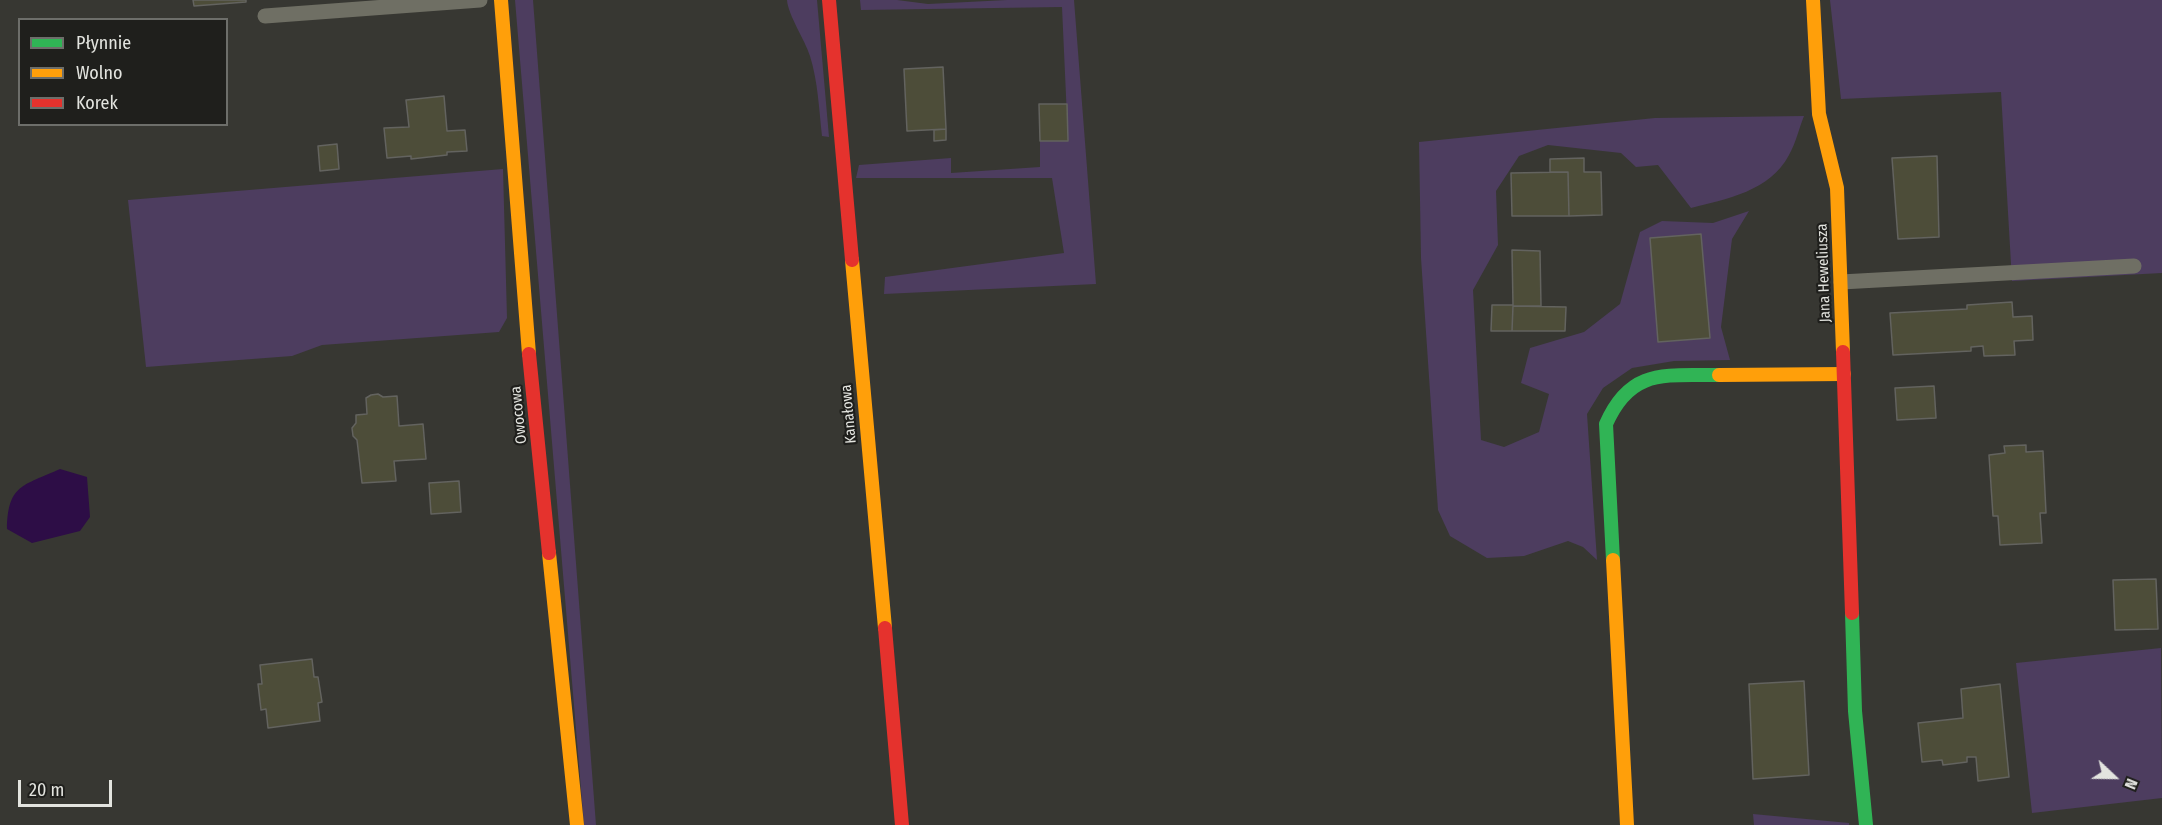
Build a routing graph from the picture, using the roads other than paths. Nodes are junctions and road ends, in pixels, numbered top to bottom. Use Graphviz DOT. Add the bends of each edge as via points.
graph roads {
  1 [pos="480,0"];
  2 [pos="501,0"];
  3 [pos="829,0"];
  4 [pos="1813,0"];
  5 [pos="265,16"];
  6 [pos="2134,266"];
  7 [pos="1841,282"];
  8 [pos="1844,374"];
  9 [pos="578,825"];
  10 [pos="902,825"];
  11 [pos="1627,825"];
  12 [pos="1866,825"];
  1 -- 5 [label="lane"];
  2 -- 9 [label="street, Owocowa" via="529,358"];
  3 -- 10 [label="street, Kanałowa"];
  4 -- 7 [label="street, Jana Heweliusza" via="1819,114 1837,188"];
  6 -- 7 [label="lane"];
  7 -- 8 [label="street, Jana Heweliusza"];
  8 -- 11 [label="street" via="1659,376 1640,380 1613,405 1606,424"];
  8 -- 12 [label="street, Jana Heweliusza" via="1855,711"];
}
